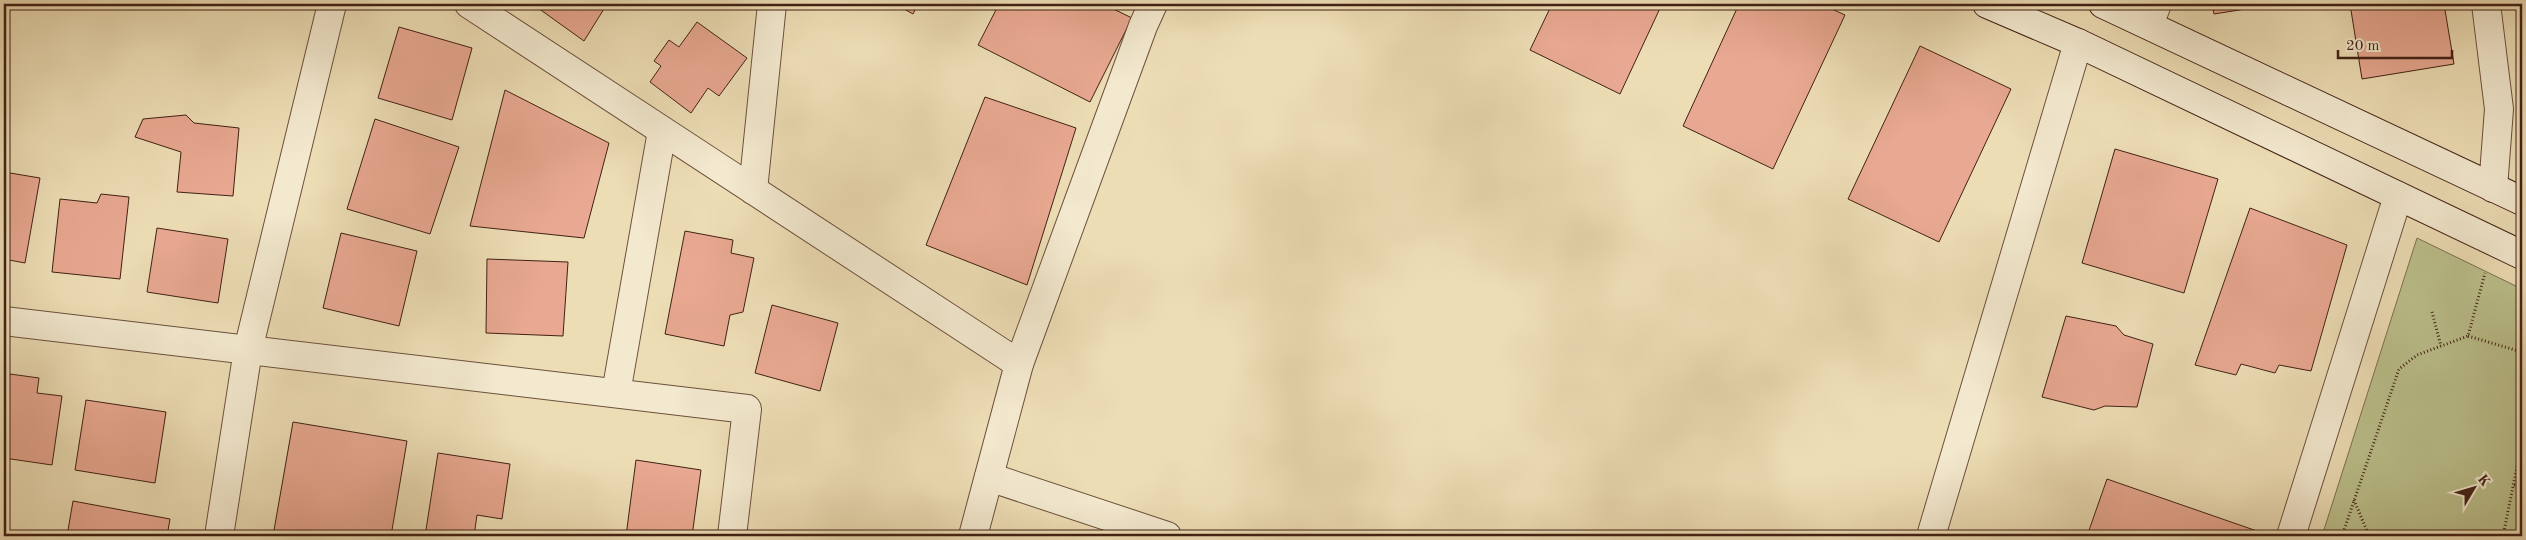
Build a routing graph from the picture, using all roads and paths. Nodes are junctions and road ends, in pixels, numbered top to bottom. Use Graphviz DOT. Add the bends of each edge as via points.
graph roads {
  1 [pos="332,4"];
  2 [pos="469,4"];
  3 [pos="772,4"];
  4 [pos="1153,4"];
  5 [pos="1987,4"];
  6 [pos="2103,4"];
  7 [pos="2486,4"];
  8 [pos="2153,15"];
  9 [pos="2078,43"];
  10 [pos="662,131"];
  11 [pos="2493,188"];
  12 [pos="753,190"];
  13 [pos="2398,196"];
  14 [pos="2522,201"];
  15 [pos="2494,242"];
  16 [pos="2522,255"];
  17 [pos="2432,312"];
  18 [pos="4,321"];
  19 [pos="2468,336"];
  20 [pos="2440,346"];
  21 [pos="248,350"];
  22 [pos="2522,352"];
  23 [pos="1019,364"];
  24 [pos="616,393"];
  25 [pos="2522,442"];
  26 [pos="2522,464"];
  27 [pos="2517,467"];
  28 [pos="989,478"];
  29 [pos="2514,485"];
  30 [pos="2522,488"];
  31 [pos="2354,500"];
  32 [pos="218,536"];
  33 [pos="732,536"];
  34 [pos="974,536"];
  35 [pos="1167,536"];
  36 [pos="1931,536"];
  37 [pos="2291,536"];
  38 [pos="2342,536"];
  39 [pos="2369,536"];
  40 [pos="2503,536"];
  1 -- 21 [label="street"];
  2 -- 10 [label="street"];
  3 -- 12 [label="street"];
  4 -- 23 [label="street"];
  5 -- 9 [label="street"];
  6 -- 8 [label="street"];
  7 -- 11 [label="street" via="2499,108"];
  8 -- 11 [label="street"];
  9 -- 13 [label="street"];
  9 -- 36 [label="street"];
  10 -- 12 [label="street"];
  10 -- 24 [label="street"];
  11 -- 14 [label="street"];
  12 -- 23 [label="street"];
  13 -- 15 [label="street"];
  13 -- 37 [label="street"];
  15 -- 16 [label="street"];
  15 -- 19 [label="path"];
  17 -- 20 [label="path"];
  18 -- 21 [label="street"];
  19 -- 20 [label="path"];
  19 -- 22 [label="path"];
  20 -- 31 [label="path" via="2417,355 2399,369"];
  21 -- 24 [label="street"];
  21 -- 32 [label="street"];
  23 -- 28 [label="street"];
  24 -- 33 [label="street" via="747,409"];
  25 -- 27 [label="path"];
  26 -- 27 [label="path"];
  27 -- 29 [label="path"];
  28 -- 34 [label="street"];
  28 -- 35 [label="street"];
  29 -- 30 [label="path"];
  29 -- 40 [label="path"];
  31 -- 38 [label="path"];
  31 -- 39 [label="path"];
}
